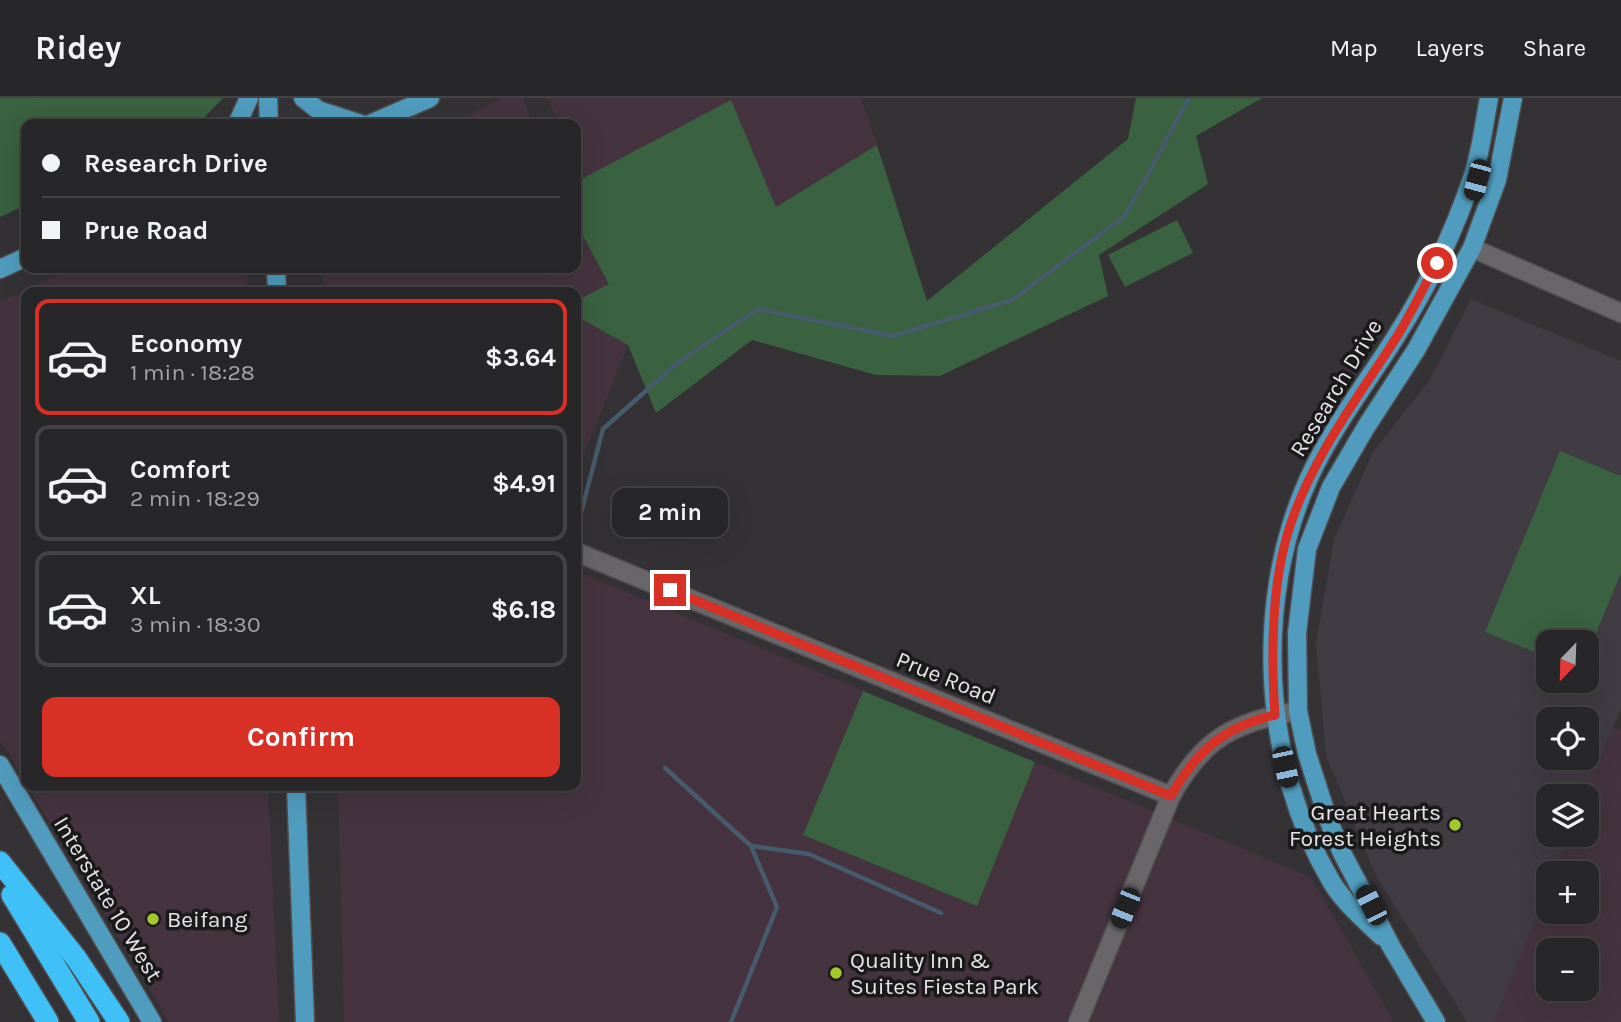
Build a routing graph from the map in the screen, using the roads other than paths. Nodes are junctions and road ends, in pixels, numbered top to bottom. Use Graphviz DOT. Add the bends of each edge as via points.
graph roads {
  1 [pos="248,98"];
  2 [pos="268,98"];
  3 [pos="303,98"];
  4 [pos="430,98"];
  5 [pos="1513,98"];
  6 [pos="1487,106"];
  7 [pos="239,119"];
  8 [pos="269,119"];
  9 [pos="346,119"];
  10 [pos="382,119"];
  11 [pos="1472,248"];
  12 [pos="21,259"];
  13 [pos="0,269"];
  14 [pos="1621,313"];
  15 [pos="1392,343"];
  16 [pos="1406,365"];
  17 [pos="1323,453"];
  18 [pos="1307,549"];
  19 [pos="581,554"];
  20 [pos="1298,711"];
  21 [pos="1275,715"];
  22 [pos="0,765"];
  23 [pos="296,791"];
  24 [pos="1171,796"];
  25 [pos="0,862"];
  26 [pos="0,876"];
  27 [pos="0,943"];
  28 [pos="1392,948"];
  29 [pos="48,1022"];
  30 [pos="89,1022"];
  31 [pos="119,1022"];
  32 [pos="152,1022"];
  33 [pos="305,1022"];
  34 [pos="1079,1022"];
  35 [pos="1436,1022"];
  1 -- 7 [label="main road"];
  2 -- 8 [label="main road"];
  3 -- 9 [label="main road" via="318,110"];
  4 -- 10 [label="main road"];
  5 -- 11 [label="main road, Research Drive" via="1497,180"];
  6 -- 11 [label="main road" via="1486,138 1466,222 1465,238"];
  6 -- 15 [label="main road, Research Drive" via="1474,174 1449,238"];
  11 -- 14 [label="street"];
  11 -- 15 [label="main road" via="1451,260 1408,333"];
  11 -- 16 [label="main road, Research Drive"];
  12 -- 13 [label="main road"];
  15 -- 17 [label="main road, Research Drive"];
  16 -- 17 [label="main road" via="1389,368 1335,446"];
  16 -- 18 [label="main road, Research Drive" via="1331,487"];
  17 -- 18 [label="main road" via="1323,471 1304,528"];
  17 -- 21 [label="main road, Research Drive" via="1289,529 1280,570 1274,639"];
  18 -- 20 [label="main road, Research Drive" via="1297,633"];
  19 -- 24 [label="street, Prue Road"];
  20 -- 21 [label="street"];
  20 -- 28 [label="main road" via="1328,819"];
  21 -- 24 [label="street" via="1254,720 1210,744"];
  21 -- 28 [label="main road" via="1288,781 1331,881"];
  22 -- 32 [label="main road, Interstate 10 West"];
  23 -- 33 [label="main road"];
  24 -- 34 [label="street"];
  25 -- 31 [label="highway" via="76,958"];
  26 -- 30 [label="highway"];
  27 -- 29 [label="highway"];
  28 -- 35 [label="main road"];
}
